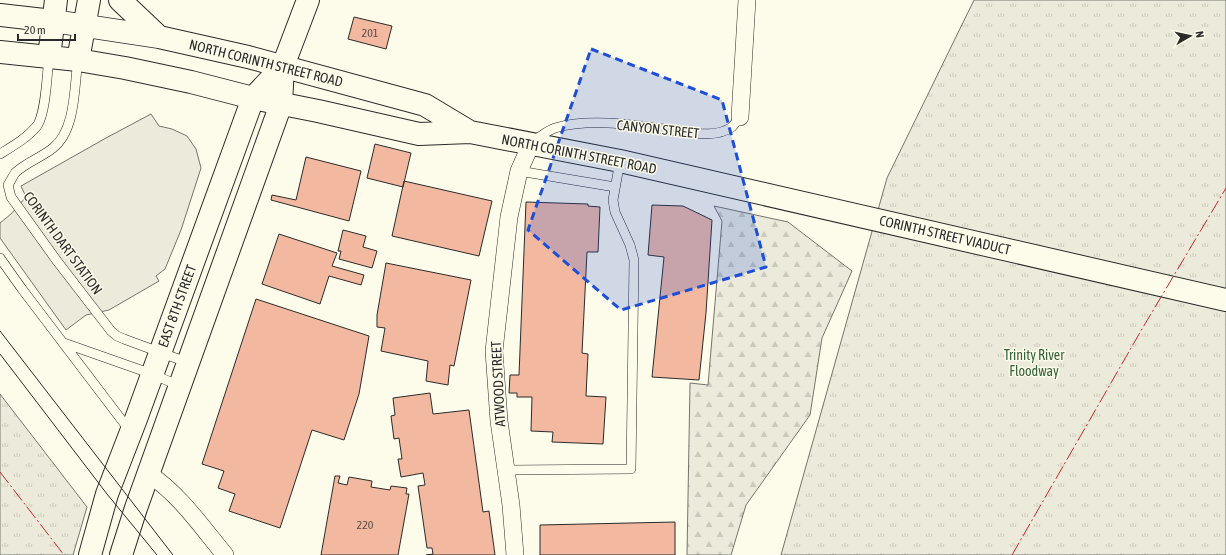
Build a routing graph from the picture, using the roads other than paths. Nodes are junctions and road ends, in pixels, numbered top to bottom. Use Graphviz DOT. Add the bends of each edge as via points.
graph roads {
  1 [pos="89,0"];
  2 [pos="120,0"];
  3 [pos="308,0"];
  4 [pos="747,0"];
  5 [pos="55,10"];
  6 [pos="0,15"];
  7 [pos="84,26"];
  8 [pos="159,36"];
  9 [pos="0,52"];
  10 [pos="49,57"];
  11 [pos="78,60"];
  12 [pos="283,66"];
  13 [pos="253,98"];
  14 [pos="281,104"];
  15 [pos="740,117"];
  16 [pos="470,132"];
  17 [pos="531,144"];
  18 [pos="0,154"];
  19 [pos="620,160"];
  20 [pos="519,171"];
  21 [pos="664,171"];
  22 [pos="615,188"];
  23 [pos="0,258"];
  24 [pos="1226,300"];
  25 [pos="64,343"];
  26 [pos="160,352"];
  27 [pos="188,363"];
  28 [pos="152,374"];
  29 [pos="180,386"];
  30 [pos="131,432"];
  31 [pos="506,470"];
  32 [pos="149,474"];
  33 [pos="90,555"];
  34 [pos="121,555"];
  35 [pos="225,555"];
  36 [pos="515,555"];
  1 -- 7 [label="main road"];
  2 -- 8 [label="main road"];
  3 -- 12 [label="main road, EAST 8TH STREET"];
  4 -- 15 [label="street, CANYON STREET"];
  5 -- 6 [label="main road, NORTH CORINTH STREET ROAD"];
  5 -- 7 [label="main road, NORTH CORINTH STREET ROAD"];
  5 -- 10 [label="main road"];
  7 -- 8 [label="main road, NORTH CORINTH STREET ROAD"];
  7 -- 11 [label="main road"];
  8 -- 12 [label="main road, NORTH CORINTH STREET ROAD"];
  9 -- 10 [label="main road, NORTH CORINTH STREET ROAD"];
  10 -- 11 [label="main road, NORTH CORINTH STREET ROAD"];
  10 -- 18 [label="lane" via="45,103 37,125 19,143"];
  11 -- 13 [label="main road, NORTH CORINTH STREET ROAD" via="191,82"];
  11 -- 26 [label="lane, CORINTH DART STATION" via="69,125 54,147 16,172 8,185 11,197 111,331 124,339"];
  12 -- 13 [label="main road, EAST 8TH STREET"];
  12 -- 14 [label="main road, EAST 8TH STREET"];
  12 -- 16 [label="main road, NORTH CORINTH STREET ROAD" via="425,105"];
  13 -- 14 [label="main road, NORTH CORINTH STREET ROAD"];
  13 -- 26 [label="main road, EAST 8TH STREET"];
  14 -- 16 [label="main road, NORTH CORINTH STREET ROAD" via="419,134"];
  14 -- 27 [label="main road, EAST 8TH STREET"];
  15 -- 17 [label="lane, CANYON STREET" via="732,127 719,132 701,134 620,124 574,124 554,128 540,135"];
  16 -- 17 [label="main road, NORTH CORINTH STREET ROAD"];
  17 -- 19 [label="main road, NORTH CORINTH STREET ROAD"];
  17 -- 20 [label="street, ATWOOD STREET"];
  19 -- 21 [label="main road, NORTH CORINTH STREET ROAD"];
  19 -- 22 [label="lane"];
  20 -- 22 [label="lane"];
  20 -- 31 [label="street, ATWOOD STREET" via="510,217 494,351 499,421"];
  21 -- 24 [label="main road, CORINTH STREET VIADUCT"];
  22 -- 31 [label="lane" via="615,212 630,244 634,260 631,469"];
  23 -- 25 [label="lane"];
  25 -- 28 [label="lane"];
  25 -- 30 [label="lane"];
  26 -- 27 [label="lane, CORINTH DART STATION"];
  26 -- 28 [label="main road, EAST 8TH STREET"];
  27 -- 29 [label="main road, EAST 8TH STREET"];
  28 -- 29 [label="lane"];
  28 -- 30 [label="main road, EAST 8TH STREET"];
  29 -- 32 [label="main road, EAST 8TH STREET"];
  30 -- 33 [label="main road, EAST 8TH STREET" via="108,494"];
  31 -- 36 [label="street, ATWOOD STREET"];
  32 -- 34 [label="main road, EAST 8TH STREET"];
  32 -- 35 [label="street" via="178,497"];
}
